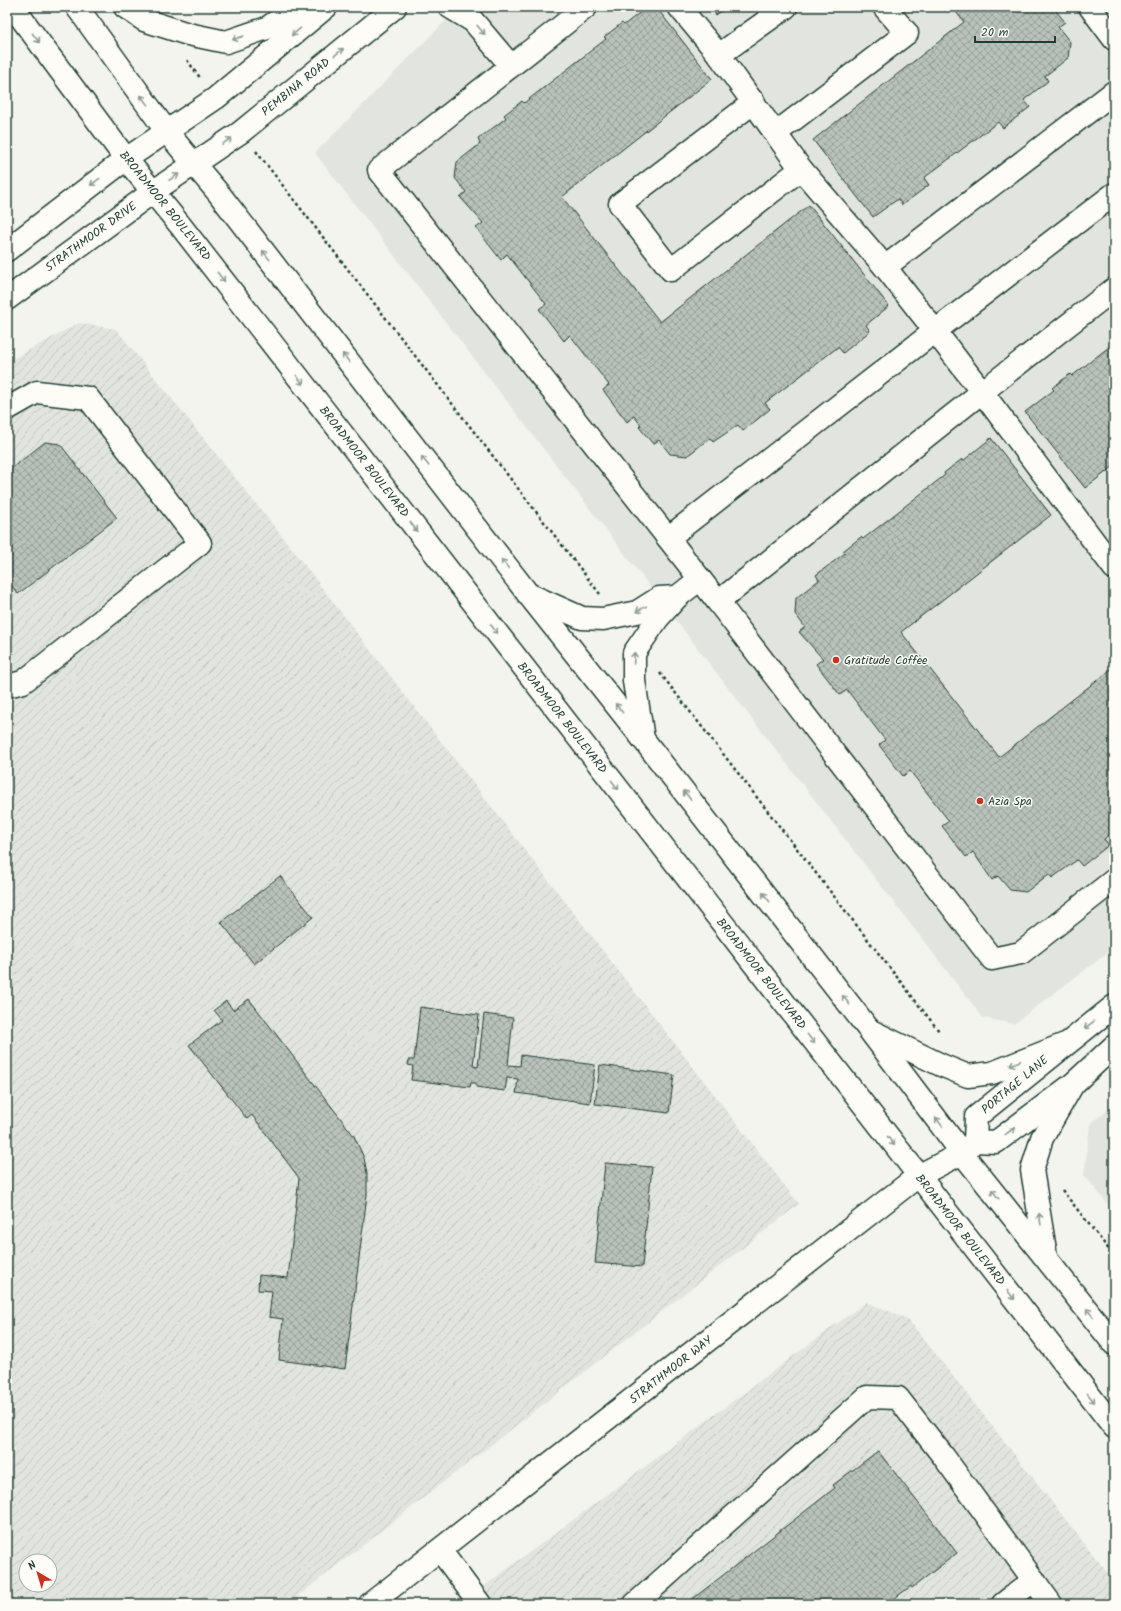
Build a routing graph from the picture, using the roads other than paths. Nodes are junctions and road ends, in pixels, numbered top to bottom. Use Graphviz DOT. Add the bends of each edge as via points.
graph roads {
  1 [pos="13,7"];
  2 [pos="77,7"];
  3 [pos="125,7"];
  4 [pos="297,7"];
  5 [pos="326,7"];
  6 [pos="395,7"];
  7 [pos="450,7"];
  8 [pos="586,7"];
  9 [pos="679,7"];
  10 [pos="786,7"];
  11 [pos="884,7"];
  12 [pos="1090,7"];
  13 [pos="1114,39"];
  14 [pos="719,55"];
  15 [pos="511,66"];
  16 [pos="1114,92"];
  17 [pos="754,102"];
  18 [pos="167,132"];
  19 [pos="776,133"];
  20 [pos="126,158"];
  21 [pos="194,163"];
  22 [pos="801,169"];
  23 [pos="154,191"];
  24 [pos="1114,194"];
  25 [pos="7,250"];
  26 [pos="885,268"];
  27 [pos="1114,289"];
  28 [pos="7,299"];
  29 [pos="935,331"];
  30 [pos="982,392"];
  31 [pos="7,409"];
  32 [pos="668,538"];
  33 [pos="1114,568"];
  34 [pos="700,579"];
  35 [pos="528,594"];
  36 [pos="677,597"];
  37 [pos="718,602"];
  38 [pos="7,686"];
  39 [pos="643,738"];
  40 [pos="1114,881"];
  41 [pos="1114,1006"];
  42 [pos="870,1031"];
  43 [pos="1065,1044"];
  44 [pos="1114,1046"];
  45 [pos="1073,1084"];
  46 [pos="969,1147"];
  47 [pos="918,1176"];
  48 [pos="1046,1258"];
  49 [pos="1114,1344"];
  50 [pos="1114,1427"];
  51 [pos="440,1550"];
  52 [pos="1034,1580"];
  53 [pos="370,1604"];
  54 [pos="480,1604"];
  55 [pos="635,1604"];
  56 [pos="1003,1604"];
  57 [pos="1051,1604"];
  1 -- 20 [label="main road, BROADMOOR BOULEVARD, one-way"];
  18 -- 2 [label="main road, one-way"];
  4 -- 3 [label="main road, one-way" via="267,28 226,42 188,34 144,20"];
  5 -- 18 [label="main road, one-way" via="216,98"];
  21 -- 6 [label="main road, PEMBINA ROAD, one-way" via="241,132"];
  7 -- 15 [label="main road, one-way" via="473,21"];
  8 -- 15 [label="main road"];
  9 -- 14 [label="main road"];
  10 -- 14 [label="main road"];
  11 -- 19 [label="main road" via="906,33"];
  12 -- 13 [label="main road"];
  14 -- 17 [label="main road"];
  15 -- 32 [label="main road" via="379,170"];
  16 -- 26 [label="main road"];
  17 -- 19 [label="main road"];
  17 -- 22 [label="main road" via="620,204 671,270"];
  18 -- 20 [label="main road"];
  18 -- 21 [label="main road"];
  19 -- 22 [label="main road"];
  20 -- 23 [label="main road, BROADMOOR BOULEVARD"];
  20 -- 25 [label="main road, one-way"];
  23 -- 21 [label="main road, STRATHMOOR DRIVE, one-way"];
  35 -- 21 [label="main road, one-way"];
  22 -- 26 [label="main road"];
  23 -- 28 [label="main road, STRATHMOOR DRIVE"];
  23 -- 47 [label="main road, BROADMOOR BOULEVARD, one-way"];
  24 -- 29 [label="main road"];
  26 -- 29 [label="main road"];
  27 -- 30 [label="main road"];
  29 -- 30 [label="main road"];
  29 -- 32 [label="main road"];
  30 -- 33 [label="main road"];
  30 -- 37 [label="main road"];
  31 -- 38 [label="main road" via="37,392 88,398 200,543 23,682"];
  32 -- 34 [label="main road"];
  34 -- 36 [label="main road"];
  34 -- 37 [label="main road"];
  36 -- 35 [label="main road, one-way" via="659,598 637,612 603,619 582,618"];
  39 -- 35 [label="main road, one-way"];
  39 -- 36 [label="main road, one-way" via="634,681 634,653 647,632"];
  37 -- 40 [label="main road" via="992,959 1021,953"];
  42 -- 39 [label="main road, one-way"];
  41 -- 43 [label="main road, PORTAGE LANE, one-way"];
  43 -- 42 [label="main road, one-way" via="992,1073 968,1076"];
  46 -- 42 [label="main road, one-way"];
  43 -- 46 [label="main road, PORTAGE LANE" via="976,1117"];
  44 -- 45 [label="main road"];
  46 -- 45 [label="main road, one-way" via="996,1142"];
  48 -- 45 [label="main road, one-way" via="1032,1170 1042,1138"];
  46 -- 47 [label="main road, STRATHMOOR WAY"];
  48 -- 46 [label="main road, one-way"];
  47 -- 50 [label="main road, BROADMOOR BOULEVARD, one-way"];
  47 -- 51 [label="main road, STRATHMOOR WAY"];
  49 -- 48 [label="main road, one-way"];
  51 -- 53 [label="main road, STRATHMOOR WAY"];
  51 -- 54 [label="main road"];
  52 -- 55 [label="main road" via="898,1398 867,1397"];
  52 -- 56 [label="main road"];
  52 -- 57 [label="main road"];
}
